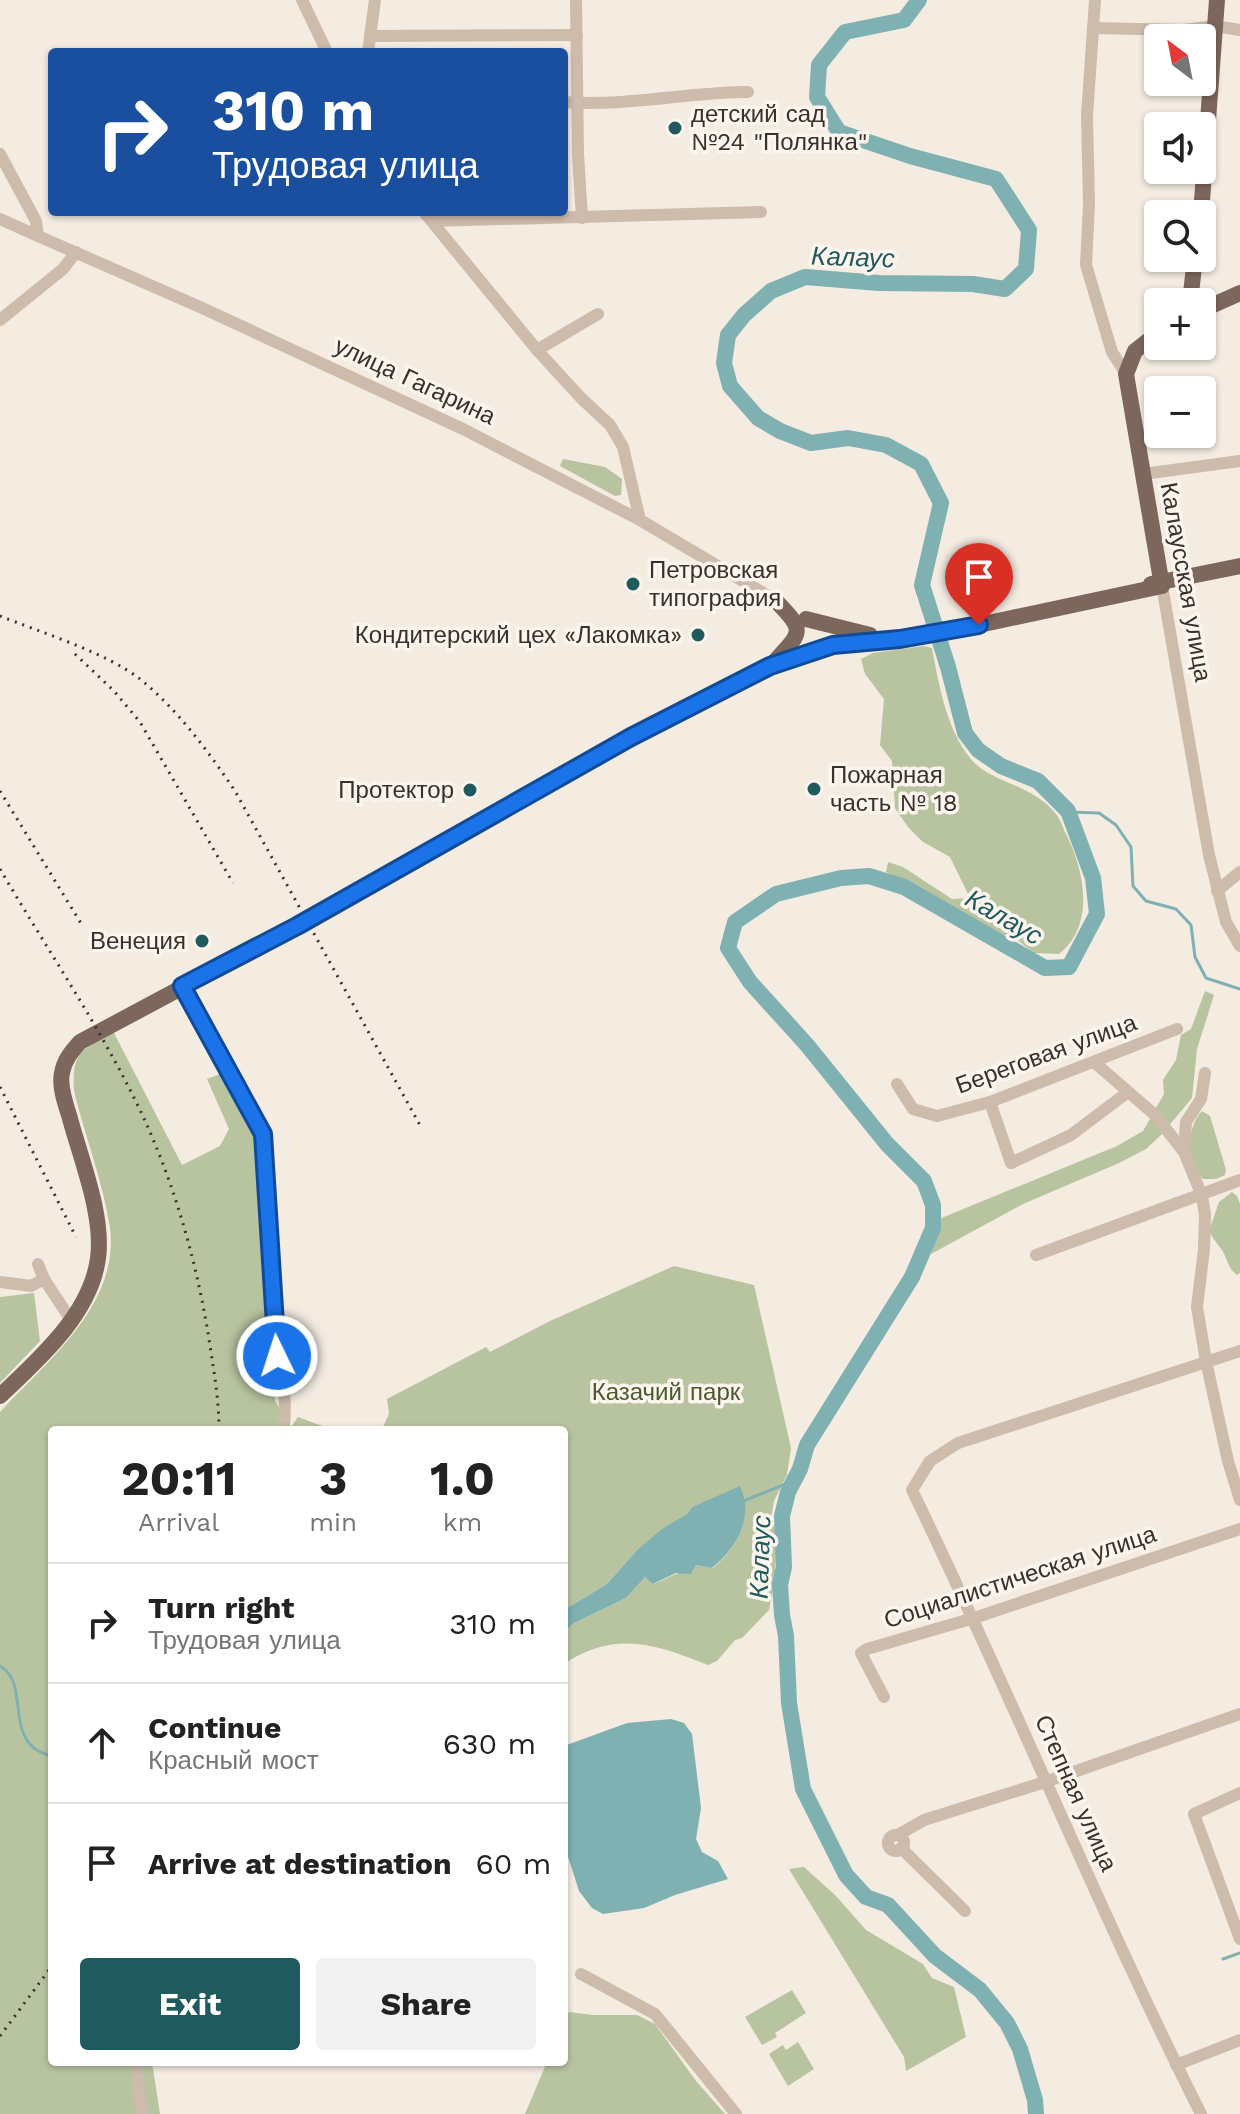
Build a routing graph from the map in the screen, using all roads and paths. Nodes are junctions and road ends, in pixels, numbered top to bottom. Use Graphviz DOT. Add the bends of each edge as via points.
graph roads {
  1 [pos="302,0"];
  2 [pos="375,0"];
  3 [pos="576,0"];
  4 [pos="1095,0"];
  5 [pos="1217,0"];
  6 [pos="1215,24"];
  7 [pos="1216,26"];
  8 [pos="1093,28"];
  9 [pos="1144,29"];
  10 [pos="1240,30"];
  11 [pos="577,35"];
  12 [pos="370,36"];
  13 [pos="325,48"];
  14 [pos="368,48"];
  15 [pos="748,92"];
  16 [pos="1210,96"];
  17 [pos="568,102"];
  18 [pos="578,103"];
  19 [pos="0,154"];
  20 [pos="1202,200"];
  21 [pos="761,212"];
  22 [pos="428,216"];
  23 [pos="582,218"];
  24 [pos="0,219"];
  25 [pos="38,236"];
  26 [pos="76,252"];
  27 [pos="1240,293"];
  28 [pos="1216,304"];
  29 [pos="598,314"];
  30 [pos="0,320"];
  31 [pos="1144,344"];
  32 [pos="537,350"];
  33 [pos="1126,374"];
  34 [pos="1240,461"];
  35 [pos="1143,474"];
  36 [pos="640,520"];
  37 [pos="1240,566"];
  38 [pos="1161,584"];
  39 [pos="775,600"];
  40 [pos="806,619"];
  41 [pos="900,639"];
  42 [pos="833,645"];
  43 [pos="770,666"];
  44 [pos="1240,872"];
  45 [pos="1217,891"];
  46 [pos="1240,946"];
  47 [pos="182,986"];
  48 [pos="1177,1029"];
  49 [pos="1094,1062"];
  50 [pos="1205,1073"];
  51 [pos="897,1084"];
  52 [pos="1128,1092"];
  53 [pos="990,1102"];
  54 [pos="1184,1152"];
  55 [pos="1240,1180"];
  56 [pos="1202,1196"];
  57 [pos="1036,1255"];
  58 [pos="38,1264"];
  59 [pos="44,1279"];
  60 [pos="0,1282"];
  61 [pos="71,1320"];
  62 [pos="1240,1351"];
  63 [pos="1206,1361"];
  64 [pos="2,1393"];
  65 [pos="284,1426"];
  66 [pos="1234,1459"];
  67 [pos="1240,1500"];
  68 [pos="1240,1529"];
  69 [pos="974,1618"];
  70 [pos="884,1697"];
  71 [pos="1240,1714"];
  72 [pos="1045,1782"];
  73 [pos="1240,1793"];
  74 [pos="965,1911"];
  75 [pos="1240,1939"];
  76 [pos="581,1974"];
  77 [pos="1240,2040"];
  78 [pos="1176,2065"];
  79 [pos="138,2066"];
  80 [pos="142,2114"];
  81 [pos="736,2114"];
  82 [pos="1201,2114"];
  1 -- 13 [label="street"];
  2 -- 12 [label="street"];
  3 -- 11 [label="street"];
  4 -- 8 [label="street, Калаусская улица"];
  5 -- 6 [label="main road"];
  7 -- 10 [label="street"];
  8 -- 9 [label="street"];
  8 -- 33 [label="street, Калаусская улица" via="1086,265 1112,352"];
  11 -- 12 [label="street"];
  11 -- 18 [label="street"];
  12 -- 14 [label="street"];
  15 -- 18 [label="street"];
  16 -- 20 [label="main road"];
  17 -- 18 [label="street"];
  18 -- 23 [label="street"];
  19 -- 25 [label="street" via="31,210"];
  21 -- 23 [label="street"];
  22 -- 23 [label="street"];
  22 -- 32 [label="street"];
  24 -- 25 [label="street, улица Гагарина"];
  25 -- 26 [label="street, улица Гагарина"];
  26 -- 30 [label="street" via="63,269"];
  26 -- 36 [label="street, улица Гагарина" via="463,429"];
  27 -- 28 [label="main road"];
  29 -- 32 [label="street"];
  31 -- 33 [label="main road" via="1135,351"];
  32 -- 36 [label="street" via="610,425 623,447"];
  33 -- 35 [label="main road, Калаусская улица"];
  34 -- 35 [label="street"];
  35 -- 38 [label="main road, Калаусская улица"];
  36 -- 39 [label="street, улица Гагарина"];
  37 -- 38 [label="main road"];
  38 -- 41 [label="main road"];
  38 -- 45 [label="street, Калаусская улица"];
  39 -- 40 [label="main road, улица Гагарина"];
  39 -- 43 [label="main road" via="798,628 796,639"];
  40 -- 41 [label="main road"];
  40 -- 42 [label="main road, улица Гагарина"];
  41 -- 42 [label="main road"];
  42 -- 43 [label="main road"];
  43 -- 47 [label="main road" via="631,737"];
  44 -- 45 [label="street"];
  45 -- 46 [label="street, Калаусская улица"];
  47 -- 61 [label="main road" via="80,1042 61,1075 99,1242 94,1276"];
  47 -- 65 [label="street" via="263,1134"];
  48 -- 49 [label="street, Береговая улица"];
  49 -- 52 [label="street"];
  49 -- 53 [label="street, Береговая улица"];
  50 -- 54 [label="street" via="1201,1099 1186,1122"];
  51 -- 53 [label="street, Береговая улица" via="913,1109 937,1116"];
  52 -- 53 [label="street" via="1071,1135 1011,1163"];
  52 -- 54 [label="street" via="1155,1115"];
  54 -- 56 [label="street"];
  55 -- 56 [label="street"];
  56 -- 57 [label="street"];
  56 -- 63 [label="street" via="1204,1249 1197,1307"];
  58 -- 59 [label="street"];
  59 -- 60 [label="street" via="31,1286"];
  59 -- 61 [label="street"];
  61 -- 64 [label="main road"];
  62 -- 63 [label="street"];
  63 -- 66 [label="street"];
  63 -- 69 [label="street, Степная улица" via="958,1443 930,1461 912,1490"];
  66 -- 67 [label="street"];
  68 -- 69 [label="street, Социалистическая улица"];
  69 -- 70 [label="street, Социалистическая улица" via="861,1653"];
  69 -- 72 [label="street, Степная улица"];
  71 -- 72 [label="street"];
  72 -- 74 [label="street" via="924,1820 899,1842"];
  72 -- 78 [label="street, Степная улица"];
  73 -- 75 [label="street" via="1194,1814"];
  76 -- 81 [label="street" via="655,2014"];
  77 -- 78 [label="street"];
  78 -- 82 [label="street, Степная улица"];
  79 -- 80 [label="street"];
}
